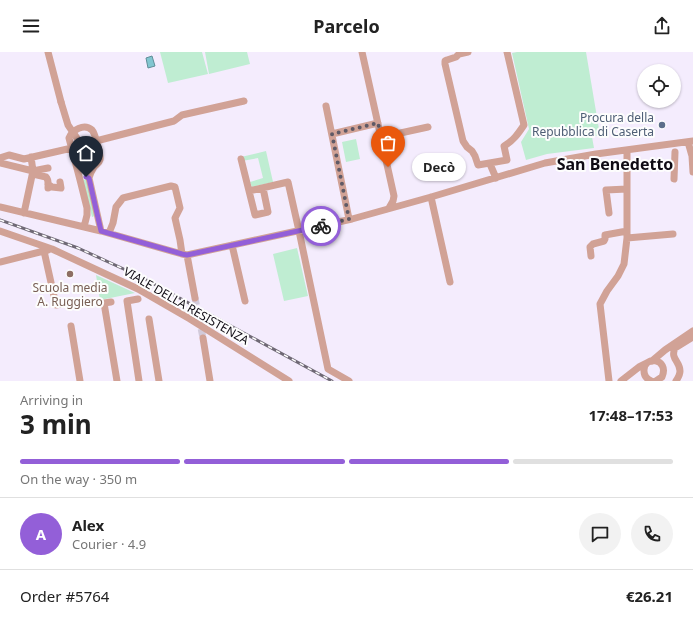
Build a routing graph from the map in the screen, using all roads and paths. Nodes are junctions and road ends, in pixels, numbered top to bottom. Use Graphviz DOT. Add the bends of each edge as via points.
graph roads {
  1 [pos="48,52"];
  2 [pos="362,52"];
  3 [pos="468,52"];
  4 [pos="508,52"];
  5 [pos="244,101"];
  6 [pos="326,106"];
  7 [pos="378,123"];
  8 [pos="428,127"];
  9 [pos="332,134"];
  10 [pos="382,137"];
  11 [pos="96,141"];
  12 [pos="690,141"];
  13 [pos="674,147"];
  14 [pos="72,148"];
  15 [pos="627,150"];
  16 [pos="31,157"];
  17 [pos="0,158"];
  18 [pos="241,159"];
  19 [pos="0,163"];
  20 [pos="90,163"];
  21 [pos="490,164"];
  22 [pos="48,168"];
  23 [pos="33,172"];
  24 [pos="693,172"];
  25 [pos="89,178"];
  26 [pos="496,178"];
  27 [pos="674,179"];
  28 [pos="80,180"];
  29 [pos="60,182"];
  30 [pos="263,188"];
  31 [pos="627,189"];
  32 [pos="249,191"];
  33 [pos="394,196"];
  34 [pos="431,197"];
  35 [pos="404,204"];
  36 [pos="0,207"];
  37 [pos="389,208"];
  38 [pos="24,213"];
  39 [pos="609,213"];
  40 [pos="349,219"];
  41 [pos="84,227"];
  42 [pos="101,231"];
  43 [pos="299,231"];
  44 [pos="0,232"];
  45 [pos="109,233"];
  46 [pos="673,234"];
  47 [pos="627,235"];
  48 [pos="232,245"];
  49 [pos="52,249"];
  50 [pos="44,251"];
  51 [pos="185,255"];
  52 [pos="591,256"];
  53 [pos="0,262"];
  54 [pos="450,282"];
  55 [pos="195,298"];
  56 [pos="138,299"];
  57 [pos="245,301"];
  58 [pos="111,302"];
  59 [pos="66,303"];
  60 [pos="149,319"];
  61 [pos="71,326"];
  62 [pos="693,331"];
  63 [pos="693,337"];
  64 [pos="204,338"];
  65 [pos="673,344"];
  66 [pos="649,362"];
  67 [pos="662,364"];
  68 [pos="671,377"];
  69 [pos="80,381"];
  70 [pos="117,381"];
  71 [pos="140,381"];
  72 [pos="160,381"];
  73 [pos="210,381"];
  74 [pos="289,381"];
  75 [pos="349,381"];
  76 [pos="609,381"];
  77 [pos="621,381"];
  78 [pos="651,381"];
  79 [pos="656,381"];
  1 -- 20 [label="street, bridge" via="68,125 85,150"];
  2 -- 7 [label="street"];
  3 -- 21 [label="street" via="447,60 445,64 463,141 472,151 478,165"];
  4 -- 21 [label="street" via="524,125 518,136 504,146 507,160"];
  5 -- 11 [label="street" via="182,115 174,121"];
  6 -- 9 [label="street"];
  7 -- 9 [label="street"];
  7 -- 10 [label="street"];
  8 -- 10 [label="street"];
  9 -- 40 [label="street"];
  10 -- 33 [label="street"];
  11 -- 14 [label="street" via="92,130 80,128 71,133 69,138"];
  11 -- 20 [label="street" via="100,160 98,163"];
  12 -- 13 [label="street"];
  12 -- 24 [label="street"];
  13 -- 15 [label="street"];
  13 -- 27 [label="street"];
  14 -- 16 [label="street"];
  14 -- 28 [label="street"];
  15 -- 26 [label="street" via="545,163"];
  15 -- 31 [label="street"];
  16 -- 17 [label="street" via="24,159 9,155"];
  16 -- 23 [label="street"];
  18 -- 32 [label="street"];
  19 -- 23 [label="street"];
  20 -- 25 [label="street"];
  20 -- 28 [label="street"];
  21 -- 26 [label="street"];
  22 -- 23 [label="street"];
  23 -- 29 [label="street" via="46,177 48,186 61,188"];
  23 -- 38 [label="street"];
  25 -- 28 [label="street" via="84,177"];
  25 -- 42 [label="street"];
  26 -- 34 [label="street"];
  28 -- 41 [label="street" via="87,208"];
  30 -- 32 [label="street"];
  30 -- 32 [label="street" via="268,212 255,215"];
  30 -- 43 [label="street" via="288,182"];
  31 -- 39 [label="street" via="606,190"];
  31 -- 47 [label="street"];
  33 -- 35 [label="street"];
  33 -- 37 [label="street"];
  34 -- 35 [label="street"];
  34 -- 54 [label="street"];
  35 -- 37 [label="street"];
  36 -- 38 [label="street"];
  37 -- 40 [label="street"];
  38 -- 41 [label="street"];
  40 -- 43 [label="street"];
  41 -- 42 [label="street"];
  42 -- 45 [label="street"];
  43 -- 48 [label="street"];
  43 -- 75 [label="street" via="328,369"];
  44 -- 49 [label="street, VIALE DELLA RESISTENZA"];
  45 -- 51 [label="street"];
  45 -- 51 [label="street" via="116,207 123,198 175,187 180,208 175,218"];
  46 -- 47 [label="street"];
  47 -- 52 [label="street" via="605,235 604,241 591,246"];
  47 -- 76 [label="street" via="624,264 600,304"];
  48 -- 51 [label="street"];
  48 -- 57 [label="street"];
  49 -- 50 [label="street"];
  49 -- 74 [label="street, VIALE DELLA RESISTENZA" via="138,289 190,318"];
  50 -- 53 [label="street"];
  50 -- 59 [label="street" via="56,305"];
  51 -- 55 [label="street"];
  56 -- 71 [label="street" via="127,301"];
  58 -- 70 [label="street" via="104,303"];
  60 -- 72 [label="street"];
  61 -- 69 [label="street"];
  62 -- 65 [label="street"];
  63 -- 68 [label="street" via="674,351 673,355 680,373"];
  64 -- 73 [label="street"];
  65 -- 66 [label="street"];
  65 -- 67 [label="street" via="664,355"];
  66 -- 67 [label="street" via="657,361"];
  66 -- 77 [label="street"];
  66 -- 78 [label="street" via="644,368 644,373"];
  67 -- 68 [label="street"];
  68 -- 79 [label="street" via="662,377"];
}
